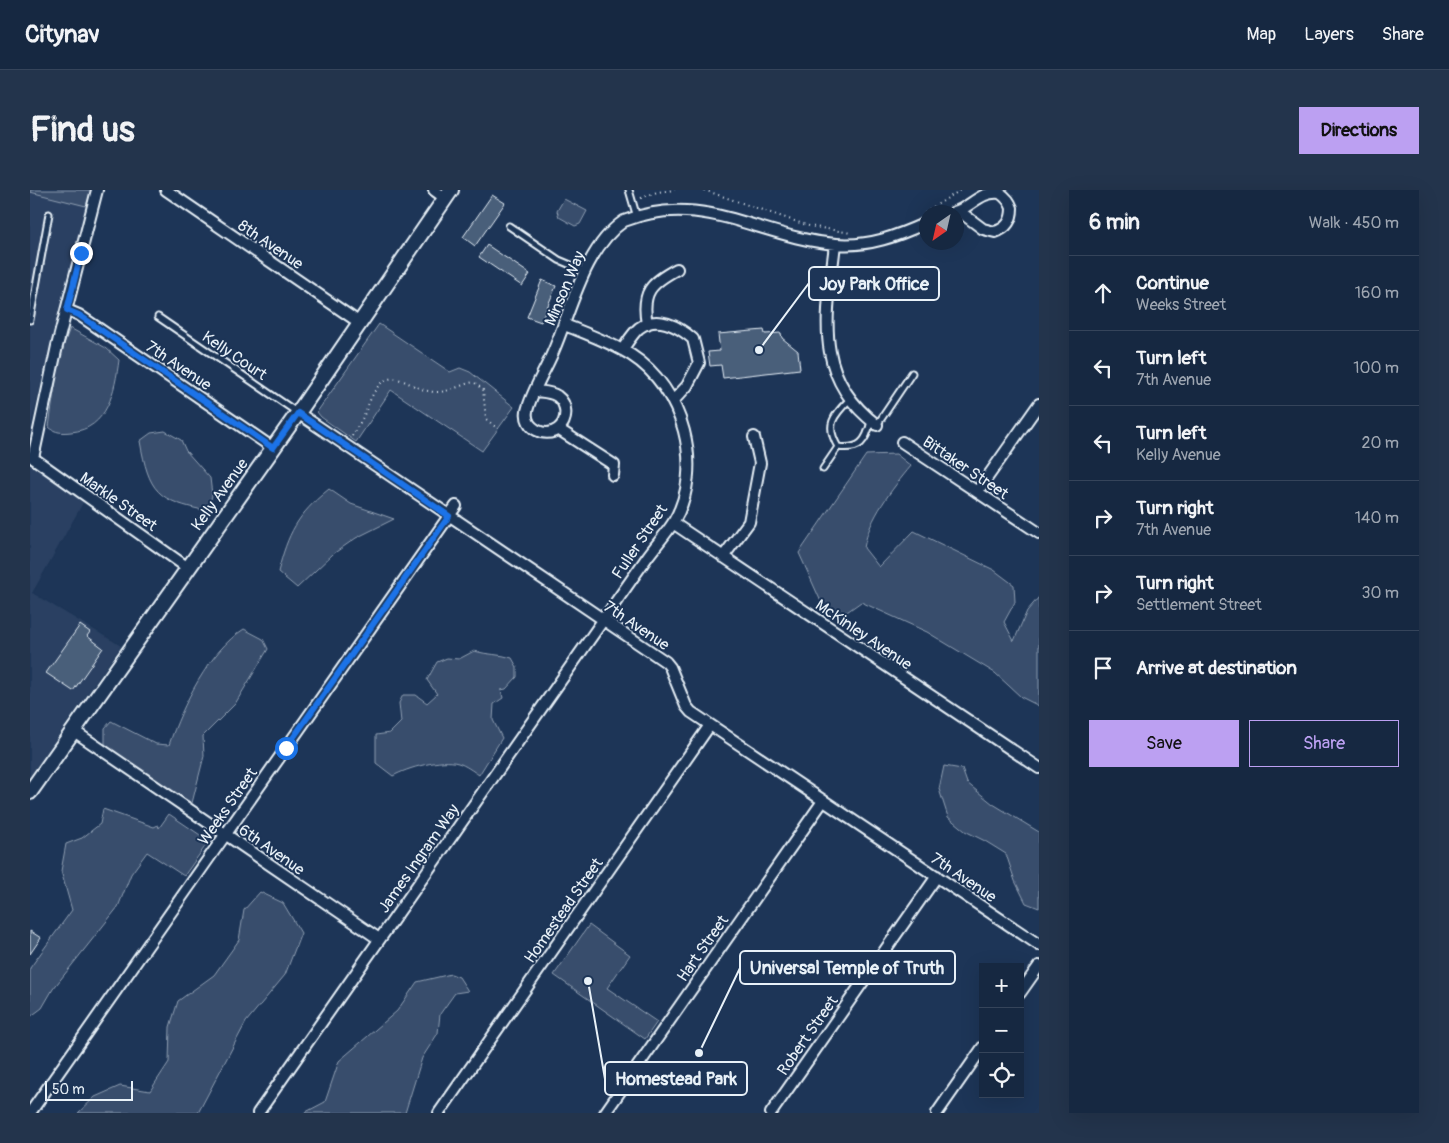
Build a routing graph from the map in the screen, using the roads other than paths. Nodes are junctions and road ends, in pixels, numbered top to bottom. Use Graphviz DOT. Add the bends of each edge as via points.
graph roads {
  1 [pos="97,190"];
  2 [pos="166,190"];
  3 [pos="434,190"];
  4 [pos="629,190"];
  5 [pos="448,194"];
  6 [pos="956,212"];
  7 [pos="49,214"];
  8 [pos="636,214"];
  9 [pos="919,221"];
  10 [pos="509,226"];
  11 [pos="835,244"];
  12 [pos="678,269"];
  13 [pos="585,272"];
  14 [pos="67,310"];
  15 [pos="158,317"];
  16 [pos="30,320"];
  17 [pos="360,322"];
  18 [pos="647,324"];
  19 [pos="565,325"];
  20 [pos="622,350"];
  21 [pos="912,374"];
  22 [pos="536,390"];
  23 [pos="850,399"];
  24 [pos="673,401"];
  25 [pos="1039,404"];
  26 [pos="298,413"];
  27 [pos="874,423"];
  28 [pos="558,429"];
  29 [pos="754,437"];
  30 [pos="902,442"];
  31 [pos="838,447"];
  32 [pos="273,448"];
  33 [pos="31,457"];
  34 [pos="823,469"];
  35 [pos="613,475"];
  36 [pos="977,492"];
  37 [pos="456,506"];
  38 [pos="449,516"];
  39 [pos="673,523"];
  40 [pos="1039,533"];
  41 [pos="724,556"];
  42 [pos="188,568"];
  43 [pos="602,620"];
  44 [pos="710,725"];
  45 [pos="74,731"];
  46 [pos="1039,768"];
  47 [pos="30,792"];
  48 [pos="823,801"];
  49 [pos="225,834"];
  50 [pos="937,876"];
  51 [pos="379,939"];
  52 [pos="1039,945"];
  53 [pos="1039,966"];
  54 [pos="1024,987"];
  55 [pos="979,1053"];
  56 [pos="30,1113"];
  57 [pos="258,1113"];
  58 [pos="439,1113"];
  59 [pos="605,1113"];
  60 [pos="772,1113"];
  61 [pos="937,1113"];
  1 -- 14 [label="street"];
  2 -- 17 [label="street, 8th Avenue"];
  3 -- 5 [label="street"];
  4 -- 8 [label="lane"];
  5 -- 17 [label="main road, Kelly Avenue"];
  6 -- 6 [label="street" via="990,190 1003,194 1012,208 1008,225 995,232 983,229"];
  7 -- 16 [label="lane"];
  8 -- 11 [label="street, Minson Way" via="677,202 709,204 813,240"];
  8 -- 13 [label="street, Minson Way" via="608,234"];
  9 -- 11 [label="street, Minson Way" via="887,239"];
  10 -- 13 [label="lane" via="559,260"];
  11 -- 23 [label="street" via="826,330 831,362"];
  12 -- 18 [label="street" via="651,286 645,297"];
  13 -- 19 [label="street, Minson Way"];
  14 -- 32 [label="street, 7th Avenue" via="79,315"];
  14 -- 33 [label="street"];
  15 -- 26 [label="lane, Kelly Court"];
  17 -- 26 [label="main road, Kelly Avenue"];
  18 -- 20 [label="street" via="639,328"];
  18 -- 24 [label="street" via="659,321 677,327 693,339 697,350 699,363 695,374"];
  19 -- 20 [label="street, Fuller Street"];
  19 -- 22 [label="street, Minson Way"];
  20 -- 24 [label="street, Fuller Street" via="650,369"];
  21 -- 27 [label="lane"];
  22 -- 28 [label="street" via="559,397 564,404 566,414"];
  22 -- 28 [label="street, Minson Way" via="527,414 532,428 550,433"];
  23 -- 27 [label="street"];
  23 -- 31 [label="lane" via="832,421 830,434"];
  24 -- 39 [label="street, Fuller Street" via="684,430 687,467 683,496"];
  25 -- 36 [label="street"];
  26 -- 32 [label="main road, Kelly Avenue"];
  26 -- 38 [label="street, 7th Avenue"];
  27 -- 31 [label="lane" via="860,444 850,448"];
  28 -- 35 [label="street" via="614,465"];
  29 -- 41 [label="street" via="760,463 749,522"];
  30 -- 36 [label="street, Bittaker Street"];
  31 -- 34 [label="lane"];
  32 -- 42 [label="main road, Kelly Avenue"];
  33 -- 42 [label="street, Markle Street"];
  36 -- 40 [label="street, Bittaker Street"];
  37 -- 38 [label="street, Weeks Street"];
  38 -- 43 [label="street, 7th Avenue"];
  38 -- 49 [label="street, Weeks Street"];
  39 -- 41 [label="street, McKinley Avenue"];
  39 -- 43 [label="street, Fuller Street"];
  41 -- 46 [label="street, McKinley Avenue"];
  42 -- 45 [label="main road, Kelly Avenue"];
  43 -- 44 [label="street, 7th Avenue" via="666,662 686,706"];
  43 -- 51 [label="street, James Ingram Way"];
  44 -- 48 [label="street, 7th Avenue"];
  44 -- 58 [label="street, Homestead Street"];
  45 -- 47 [label="main road, Kelly Avenue"];
  45 -- 49 [label="street, 6th Avenue"];
  48 -- 50 [label="street, 7th Avenue"];
  48 -- 59 [label="street, Hart Street"];
  49 -- 51 [label="street, 6th Avenue"];
  49 -- 56 [label="street, Weeks Street"];
  50 -- 52 [label="street, 7th Avenue"];
  50 -- 60 [label="street, Robert Street"];
  51 -- 57 [label="street, James Ingram Way"];
  53 -- 54 [label="street"];
  55 -- 61 [label="street"];
}
